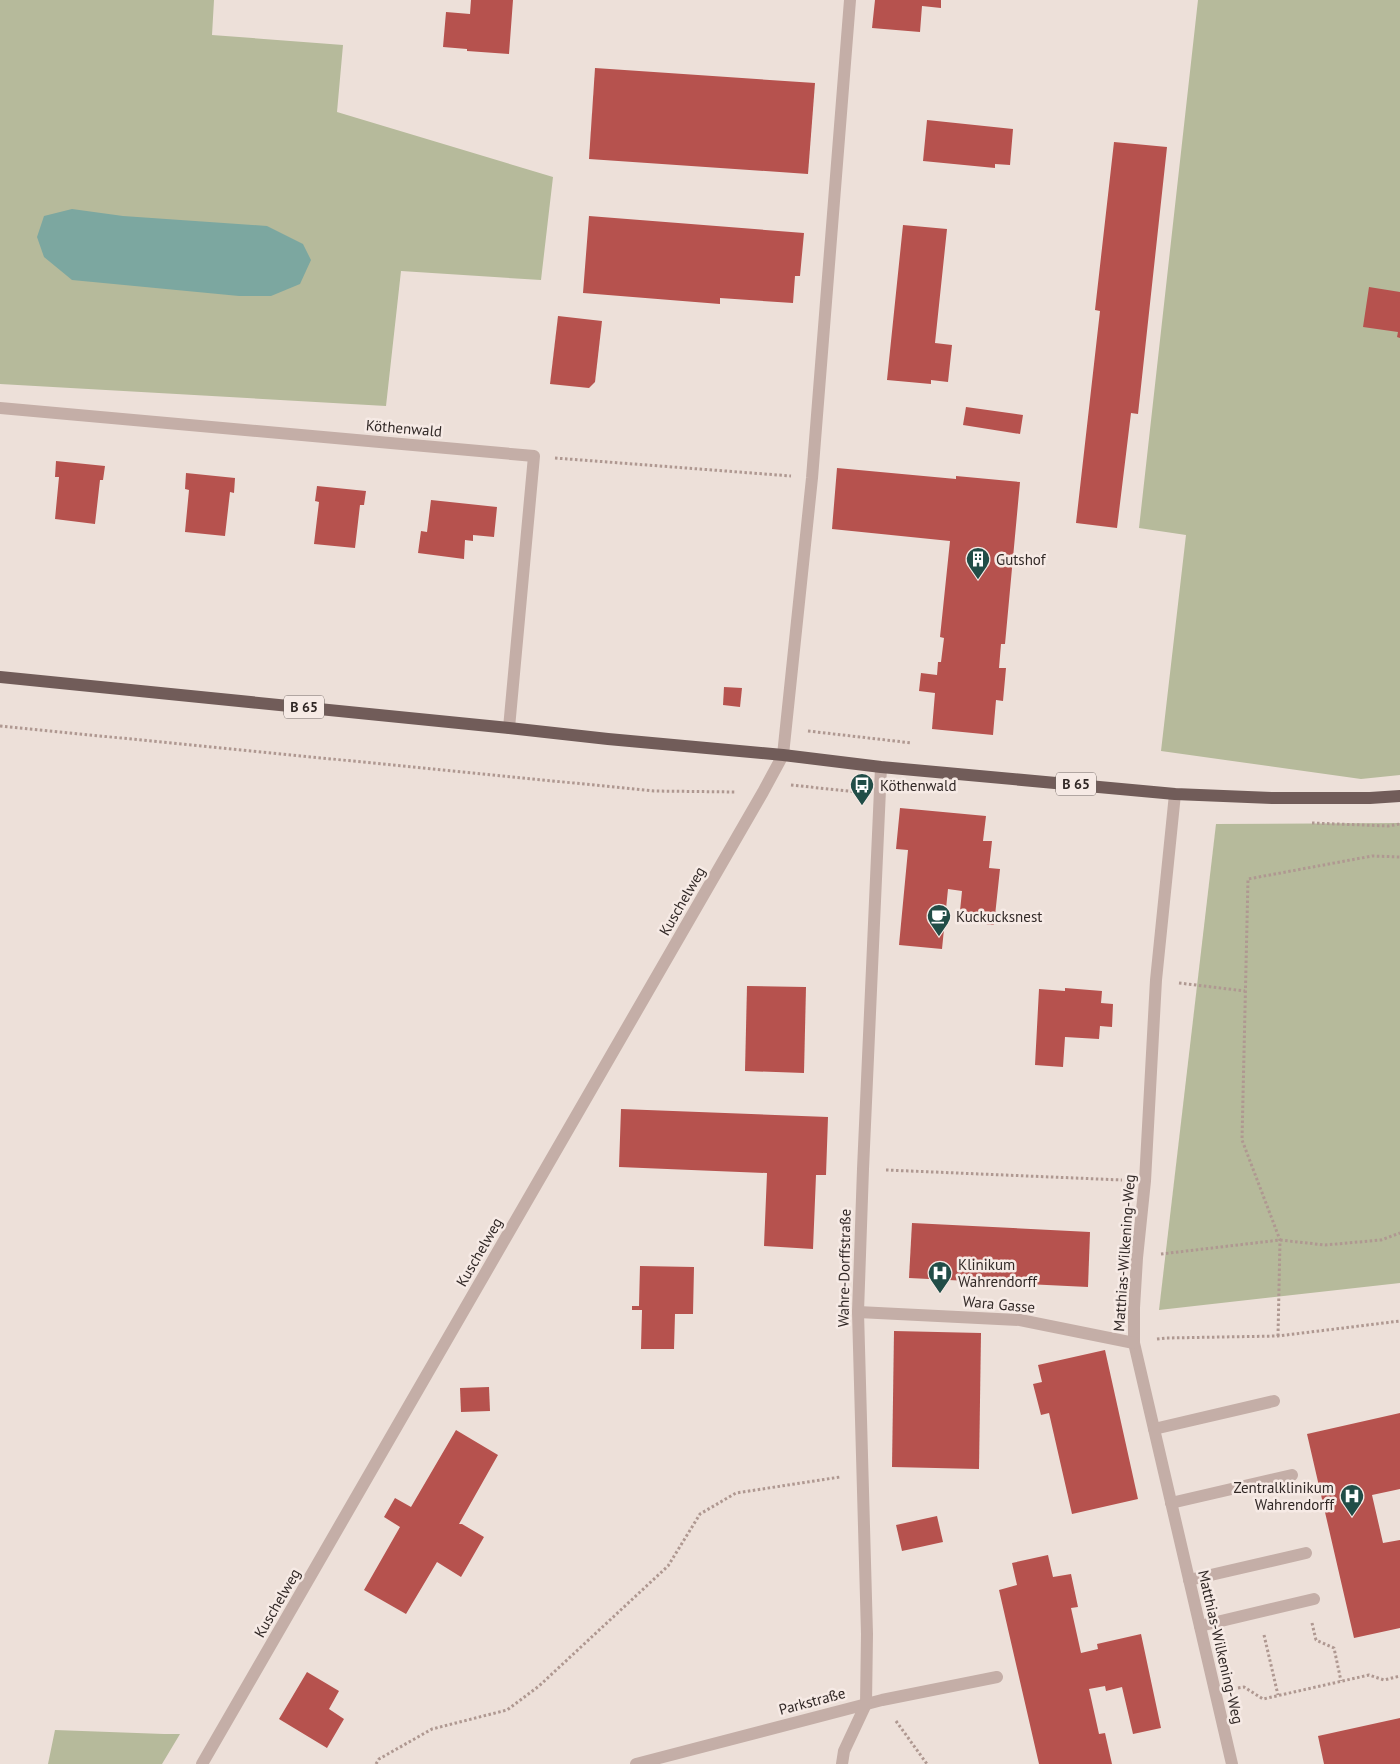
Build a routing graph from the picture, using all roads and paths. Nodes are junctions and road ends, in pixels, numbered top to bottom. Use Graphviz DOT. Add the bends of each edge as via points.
graph roads {
  1 [pos="850,0"];
  2 [pos="0,408"];
  3 [pos="534,456"];
  4 [pos="812,478"];
  5 [pos="0,676"];
  6 [pos="0,726"];
  7 [pos="509,728"];
  8 [pos="786,728"];
  9 [pos="912,744"];
  10 [pos="783,756"];
  11 [pos="881,767"];
  12 [pos="763,792"];
  13 [pos="1175,794"];
  14 [pos="1400,796"];
  15 [pos="1400,857"];
  16 [pos="1156,980"];
  17 [pos="1245,991"];
  18 [pos="863,1169"];
  19 [pos="1145,1181"];
  20 [pos="1400,1233"];
  21 [pos="1280,1240"];
  22 [pos="1137,1258"];
  23 [pos="858,1312"];
  24 [pos="1400,1321"];
  25 [pos="1278,1336"];
  26 [pos="1134,1343"];
  27 [pos="1274,1401"];
  28 [pos="1154,1429"];
  29 [pos="863,1473"];
  30 [pos="1292,1475"];
  31 [pos="1171,1503"];
  32 [pos="1306,1552"];
  33 [pos="1189,1580"];
  34 [pos="1311,1600"];
  35 [pos="1258,1612"];
  36 [pos="1200,1626"];
  37 [pos="1400,1676"];
  38 [pos="997,1677"];
  39 [pos="1341,1681"];
  40 [pos="1215,1693"];
  41 [pos="1278,1695"];
  42 [pos="882,1700"];
  43 [pos="866,1704"];
  44 [pos="202,1764"];
  45 [pos="376,1764"];
  46 [pos="636,1764"];
  47 [pos="842,1764"];
  48 [pos="927,1764"];
  49 [pos="1232,1764"];
  1 -- 4 [label="street"];
  2 -- 3 [label="street, Köthenwald"];
  3 -- 4 [label="path"];
  3 -- 7 [label="street"];
  4 -- 8 [label="street"];
  5 -- 7 [label="main road, B 65"];
  6 -- 12 [label="path" via="654,791"];
  7 -- 10 [label="main road, B 65"];
  8 -- 9 [label="path"];
  8 -- 10 [label="street"];
  10 -- 11 [label="main road, B 65"];
  10 -- 12 [label="street, Kuschelweg"];
  11 -- 13 [label="main road, B 65"];
  11 -- 18 [label="street, Wahre-Dorffstraße"];
  12 -- 44 [label="street, Kuschelweg"];
  13 -- 14 [label="main road, B 65" via="1272,798"];
  13 -- 16 [label="street, Matthias-Wilkening-Weg"];
  15 -- 17 [label="path" via="1372,856 1248,878"];
  16 -- 17 [label="path"];
  16 -- 19 [label="street, Matthias-Wilkening-Weg"];
  17 -- 21 [label="path" via="1242,1140"];
  18 -- 19 [label="path"];
  18 -- 23 [label="street, Wahre-Dorffstraße"];
  19 -- 22 [label="street, Matthias-Wilkening-Weg"];
  20 -- 21 [label="path" via="1381,1240 1325,1245"];
  21 -- 22 [label="path"];
  21 -- 25 [label="path"];
  22 -- 26 [label="street, Matthias-Wilkening-Weg"];
  23 -- 26 [label="street, Wara Gasse" via="1020,1320"];
  23 -- 29 [label="street, Wahre-Dorffstraße"];
  24 -- 25 [label="path"];
  25 -- 26 [label="path" via="1166,1338"];
  26 -- 28 [label="street, Matthias-Wilkening-Weg"];
  27 -- 28 [label="street"];
  28 -- 31 [label="street, Matthias-Wilkening-Weg"];
  29 -- 43 [label="street, Wahre-Dorffstraße"];
  29 -- 45 [label="path" via="736,1493 700,1514 668,1566 539,1686 507,1710 432,1729 379,1759"];
  30 -- 31 [label="street"];
  31 -- 33 [label="street, Matthias-Wilkening-Weg"];
  32 -- 33 [label="street"];
  33 -- 36 [label="street, Matthias-Wilkening-Weg"];
  34 -- 35 [label="street"];
  34 -- 39 [label="path" via="1316,1640 1334,1648"];
  35 -- 36 [label="street"];
  35 -- 41 [label="path"];
  36 -- 40 [label="street, Matthias-Wilkening-Weg"];
  37 -- 39 [label="path" via="1384,1680 1369,1675"];
  38 -- 42 [label="street, Parkstraße"];
  39 -- 41 [label="path"];
  40 -- 41 [label="path" via="1244,1687 1263,1699"];
  40 -- 49 [label="street, Matthias-Wilkening-Weg"];
  42 -- 43 [label="street, Parkstraße"];
  42 -- 48 [label="path"];
  43 -- 46 [label="street, Parkstraße"];
  43 -- 47 [label="street, Wahre-Dorffstraße" via="844,1751"];
}
